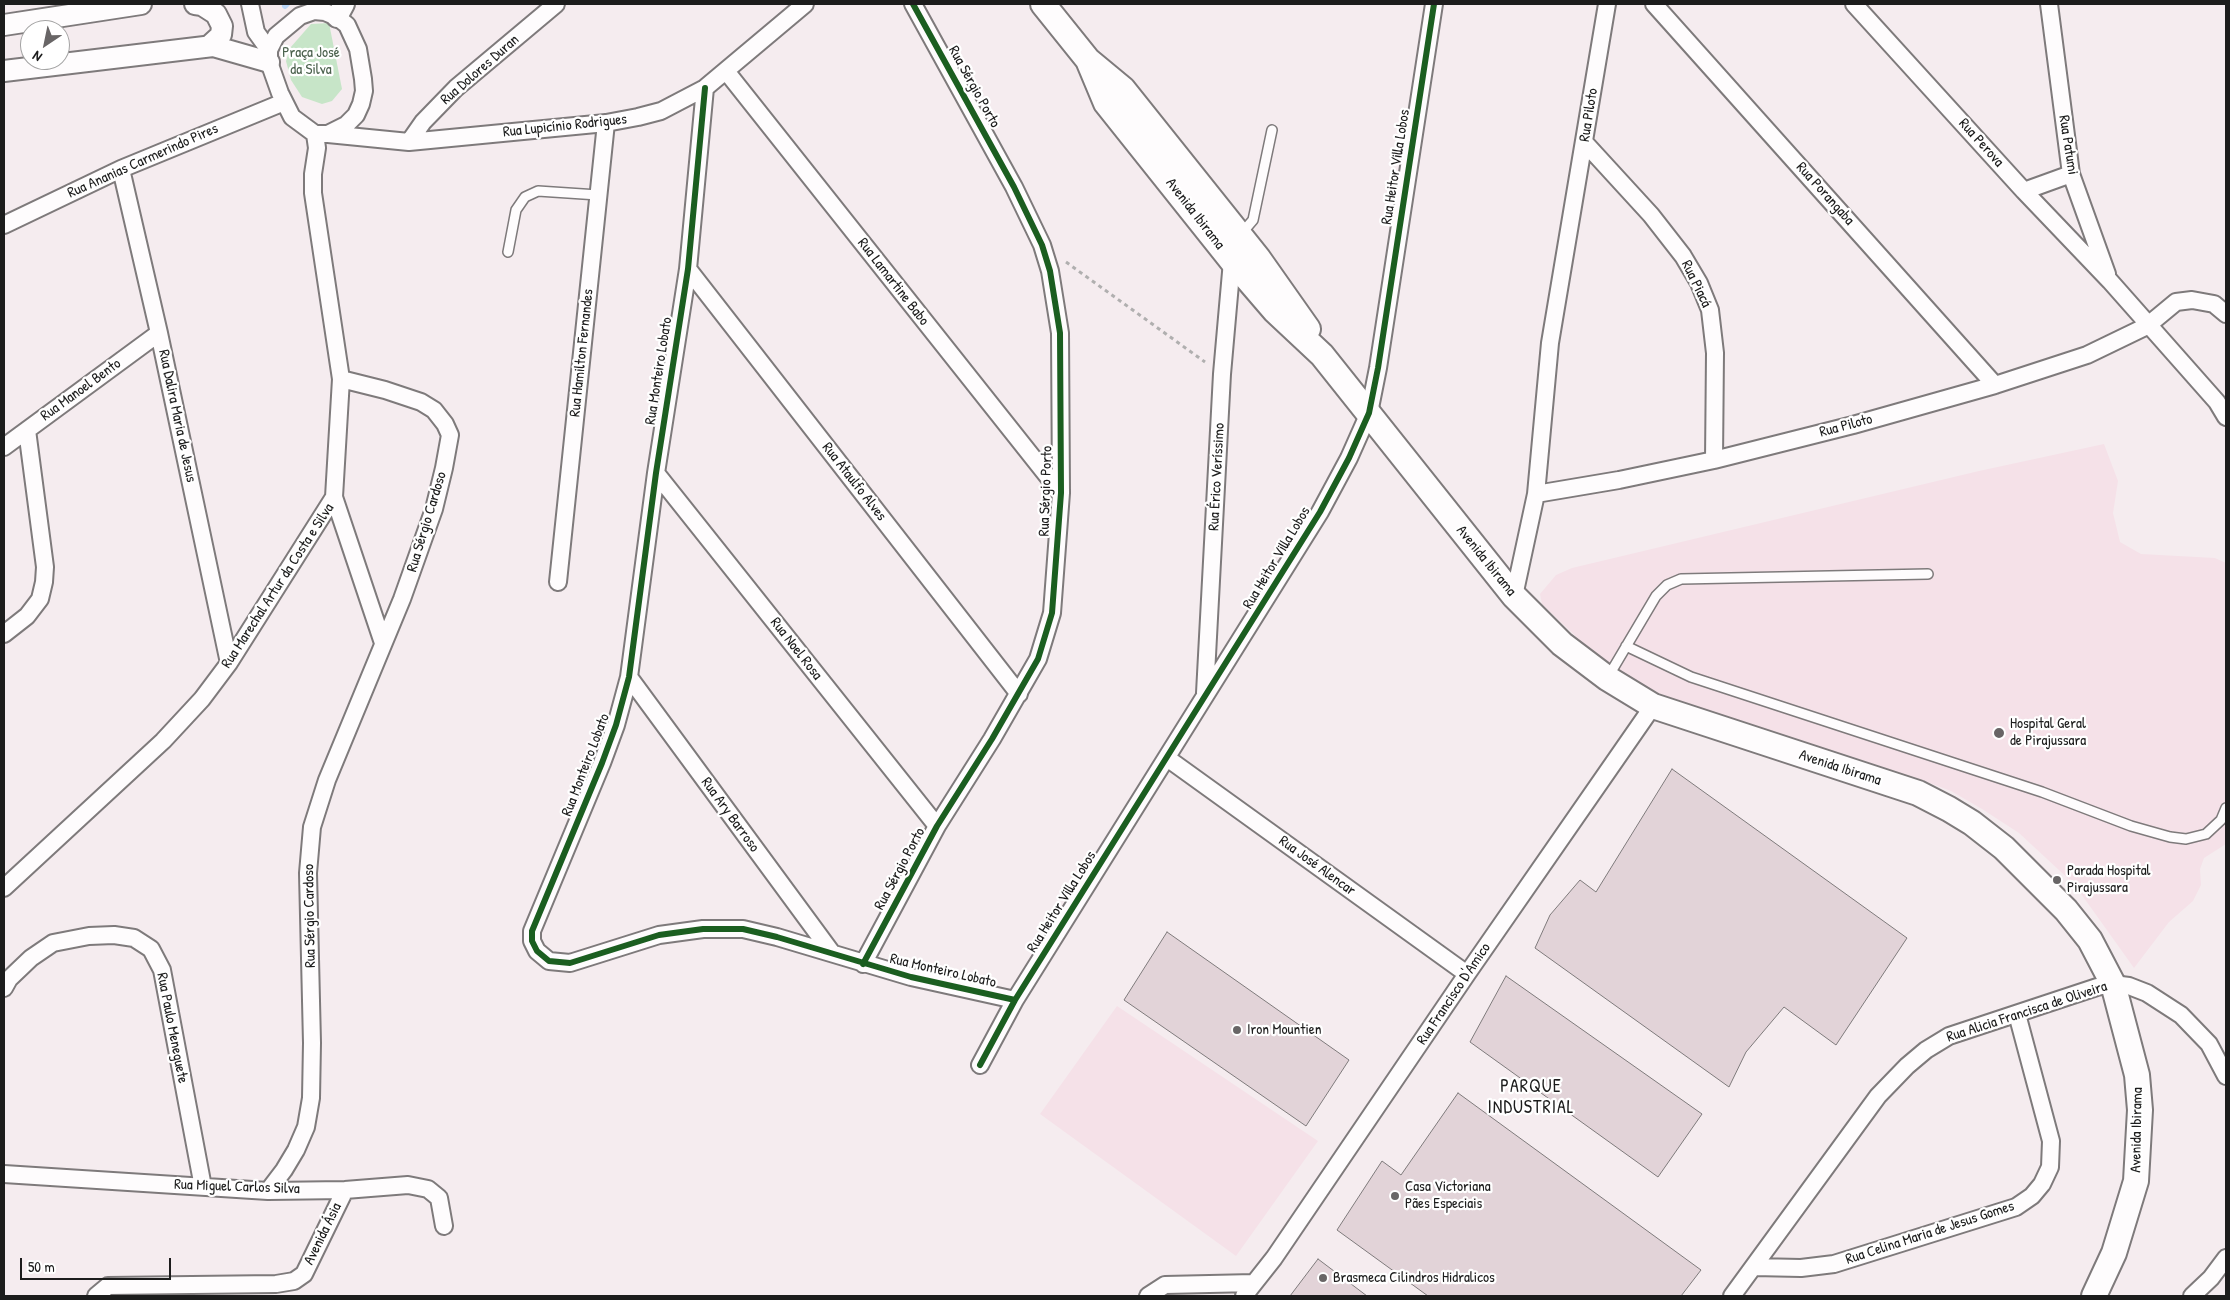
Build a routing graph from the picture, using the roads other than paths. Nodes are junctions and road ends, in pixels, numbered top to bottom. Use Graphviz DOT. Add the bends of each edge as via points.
graph roads {
  1 [pos="141,4"];
  2 [pos="195,4"];
  3 [pos="250,4"];
  4 [pos="556,4"];
  5 [pos="805,4"];
  6 [pos="914,4"];
  7 [pos="1043,4"];
  8 [pos="1434,4"];
  9 [pos="1607,4"];
  10 [pos="1654,4"];
  11 [pos="1854,4"];
  12 [pos="2049,4"];
  13 [pos="341,10"];
  14 [pos="4,25"];
  15 [pos="209,46"];
  16 [pos="269,56"];
  17 [pos="726,70"];
  18 [pos="4,71"];
  19 [pos="706,88"];
  20 [pos="284,102"];
  21 [pos="361,104"];
  22 [pos="606,123"];
  23 [pos="1272,130"];
  24 [pos="322,134"];
  25 [pos="378,139"];
  26 [pos="409,142"];
  27 [pos="1585,143"];
  28 [pos="120,169"];
  29 [pos="2071,174"];
  30 [pos="2024,191"];
  31 [pos="598,195"];
  32 [pos="4,225"];
  33 [pos="1236,248"];
  34 [pos="508,252"];
  35 [pos="688,269"];
  36 [pos="2110,282"];
  37 [pos="2226,314"];
  38 [pos="2148,326"];
  39 [pos="159,333"];
  40 [pos="341,379"];
  41 [pos="1995,385"];
  42 [pos="1369,414"];
  43 [pos="2226,417"];
  44 [pos="26,430"];
  45 [pos="4,447"];
  46 [pos="1714,460"];
  47 [pos="656,473"];
  48 [pos="1061,493"];
  49 [pos="1536,494"];
  50 [pos="334,497"];
  51 [pos="1928,574"];
  52 [pos="558,582"];
  53 [pos="1514,596"];
  54 [pos="4,634"];
  55 [pos="383,642"];
  56 [pos="1626,646"];
  57 [pos="229,663"];
  58 [pos="629,677"];
  59 [pos="1607,678"];
  60 [pos="1019,694"];
  61 [pos="1206,694"];
  62 [pos="1653,706"];
  63 [pos="1167,758"];
  64 [pos="2226,808"];
  65 [pos="937,826"];
  66 [pos="4,888"];
  67 [pos="832,953"];
  68 [pos="864,964"];
  69 [pos="1467,974"];
  70 [pos="2113,984"];
  71 [pos="4,988"];
  72 [pos="1015,1000"];
  73 [pos="2017,1014"];
  74 [pos="980,1065"];
  75 [pos="2226,1076"];
  76 [pos="4,1174"];
  77 [pos="203,1187"];
  78 [pos="344,1190"];
  79 [pos="268,1191"];
  80 [pos="444,1226"];
  81 [pos="2226,1258"];
  82 [pos="1754,1267"];
  83 [pos="1249,1290"];
  84 [pos="96,1296"];
  85 [pos="1148,1296"];
  86 [pos="1732,1296"];
  87 [pos="2094,1296"];
  88 [pos="2192,1296"];
  1 -- 14 [label="street"];
  2 -- 15 [label="street" via="216,14 222,26 221,35"];
  3 -- 16 [label="street" via="256,32"];
  4 -- 26 [label="street, Rua Dolores Duran" via="456,88 423,122"];
  5 -- 17 [label="street, Rua Lupicínio Rodrigues"];
  6 -- 48 [label="street, Rua Sérgio Porto" via="1014,186 1042,245 1060,333"];
  7 -- 33 [label="main road, Avenida Ibirama" via="1088,60 1123,89"];
  8 -- 42 [label="street, Rua Heitor Villa Lobos"];
  9 -- 27 [label="street, Rua Piloto"];
  10 -- 41 [label="street, Rua Porangaba"];
  11 -- 30 [label="street, Rua Perova"];
  12 -- 29 [label="street, Rua Patumi"];
  13 -- 16 [label="street" via="314,11 300,16 276,36"];
  13 -- 21 [label="street" via="358,49 363,85"];
  15 -- 16 [label="street"];
  15 -- 18 [label="street"];
  16 -- 20 [label="street"];
  17 -- 19 [label="street, Rua Lupicínio Rodrigues"];
  17 -- 48 [label="street, Rua Lamartine Babo"];
  19 -- 22 [label="street, Rua Lupicínio Rodrigues" via="662,110"];
  19 -- 35 [label="street, Rua Monteiro Lobato"];
  20 -- 24 [label="street" via="292,117"];
  20 -- 28 [label="street, Rua Ananias Carmerindo Pires"];
  21 -- 24 [label="street" via="346,125"];
  21 -- 25 [label="street" via="366,125"];
  22 -- 26 [label="street, Rua Lupicínio Rodrigues"];
  22 -- 31 [label="street, Rua Hamilton Fernandes"];
  23 -- 33 [label="lane" via="1252,220"];
  24 -- 25 [label="street, Rua Lupicínio Rodrigues"];
  24 -- 40 [label="street, Rua Marechal Artur da Costa e Silva" via="317,148 313,192"];
  25 -- 26 [label="street, Rua Lupicínio Rodrigues"];
  27 -- 46 [label="street, Rua Piacá" via="1652,215 1683,256 1710,310 1715,353"];
  27 -- 49 [label="street, Rua Piloto" via="1550,343"];
  28 -- 32 [label="street, Rua Ananias Carmerindo Pires"];
  28 -- 39 [label="street, Rua Dalira Maria de Jesus"];
  29 -- 30 [label="street"];
  29 -- 36 [label="street, Rua Patumi"];
  30 -- 36 [label="street, Rua Perova"];
  31 -- 34 [label="lane" via="538,191 525,198 516,210"];
  31 -- 52 [label="street, Rua Hamilton Fernandes"];
  33 -- 42 [label="main road, Avenida Ibirama" via="1296,310 1322,355"];
  33 -- 61 [label="street, Rua Érico Veríssimo" via="1222,374"];
  35 -- 47 [label="street, Rua Monteiro Lobato"];
  35 -- 60 [label="street, Rua Ataulfo Alves"];
  36 -- 38 [label="street, Rua Perova"];
  37 -- 38 [label="street, Rua Piloto" via="2214,304 2192,300 2176,302"];
  38 -- 41 [label="street, Rua Piloto" via="2087,355"];
  38 -- 43 [label="street, Rua Perova" via="2217,402"];
  39 -- 44 [label="street, Rua Manoel Bento"];
  39 -- 57 [label="street, Rua Dalira Maria de Jesus"];
  40 -- 50 [label="street, Rua Marechal Artur da Costa e Silva"];
  40 -- 55 [label="street, Rua Sérgio Cardoso" via="421,402 434,410 450,434 434,509"];
  41 -- 46 [label="street, Rua Piloto"];
  42 -- 53 [label="main road, Avenida Ibirama"];
  42 -- 61 [label="street, Rua Heitor Villa Lobos" via="1320,512"];
  44 -- 45 [label="street, Rua Manoel Bento"];
  44 -- 54 [label="street" via="45,567 44,582 40,599"];
  46 -- 49 [label="street, Rua Piloto"];
  47 -- 58 [label="street, Rua Monteiro Lobato"];
  47 -- 65 [label="street, Rua Noel Rosa"];
  48 -- 60 [label="street, Rua Sérgio Porto" via="1052,613 1038,659"];
  49 -- 53 [label="street, Rua Piloto"];
  50 -- 55 [label="street"];
  50 -- 57 [label="street, Rua Marechal Artur da Costa e Silva"];
  51 -- 56 [label="lane" via="1681,579 1656,596"];
  53 -- 59 [label="main road, Avenida Ibirama" via="1562,644"];
  55 -- 79 [label="street, Rua Sérgio Cardoso" via="327,780 312,827 308,873 311,1098 306,1127 296,1150"];
  56 -- 59 [label="lane"];
  56 -- 64 [label="lane" via="1691,677 2170,837 2186,839 2206,834 2220,820"];
  57 -- 66 [label="street, Rua Marechal Artur da Costa e Silva" via="202,699 163,741"];
  58 -- 67 [label="street, Rua Ary Barroso"];
  58 -- 67 [label="street, Rua Monteiro Lobato" via="602,763 532,931 537,951 550,961 570,963 659,935 703,929 743,929"];
  59 -- 62 [label="main road, Avenida Ibirama"];
  60 -- 65 [label="street, Rua Sérgio Porto"];
  61 -- 63 [label="street, Rua Heitor Villa Lobos"];
  62 -- 69 [label="street, Rua Francisco D'Amico"];
  62 -- 70 [label="main road, Avenida Ibirama" via="1918,793 1972,823 2004,848 2066,910 2090,940"];
  63 -- 69 [label="street, Rua José Alencar"];
  63 -- 72 [label="street, Rua Heitor Villa Lobos"];
  65 -- 68 [label="street, Rua Sérgio Porto"];
  67 -- 68 [label="street, Rua Monteiro Lobato"];
  68 -- 72 [label="street, Rua Monteiro Lobato"];
  69 -- 83 [label="street, Rua Francisco D'Amico"];
  70 -- 73 [label="street, Rua Alicia Francisca de Oliveira"];
  70 -- 75 [label="street, Rua Alicia Francisca de Oliveira" via="2147,993 2181,1015 2208,1044"];
  70 -- 87 [label="main road, Avenida Ibirama" via="2137,1075 2139,1149 2136,1182 2127,1216"];
  71 -- 77 [label="street, Rua Paulo Meneguete" via="31,958 53,943 114,935 134,938 152,949 162,970"];
  72 -- 74 [label="street, Rua Heitor Villa Lobos"];
  73 -- 82 [label="street, Rua Alicia Francisca de Oliveira" via="1949,1036 1907,1066 1878,1096"];
  73 -- 82 [label="street, Rua Celina Maria de Jesus Gomes" via="2051,1141 2050,1167 2032,1196 2016,1207 1834,1264 1801,1268"];
  76 -- 77 [label="street, Rua Miguel Carlos Silva"];
  77 -- 79 [label="street, Rua Miguel Carlos Silva"];
  78 -- 79 [label="street, Rua Miguel Carlos Silva"];
  78 -- 80 [label="street, Rua Miguel Carlos Silva" via="408,1184 428,1189 439,1198"];
  78 -- 84 [label="street, Avenida Ásia" via="304,1274 294,1281 276,1284 108,1286"];
  81 -- 88 [label="street"];
  82 -- 86 [label="street, Rua Alicia Francisca de Oliveira"];
  83 -- 85 [label="street, Rua Francisco D'Amico" via="1172,1284"];
}
